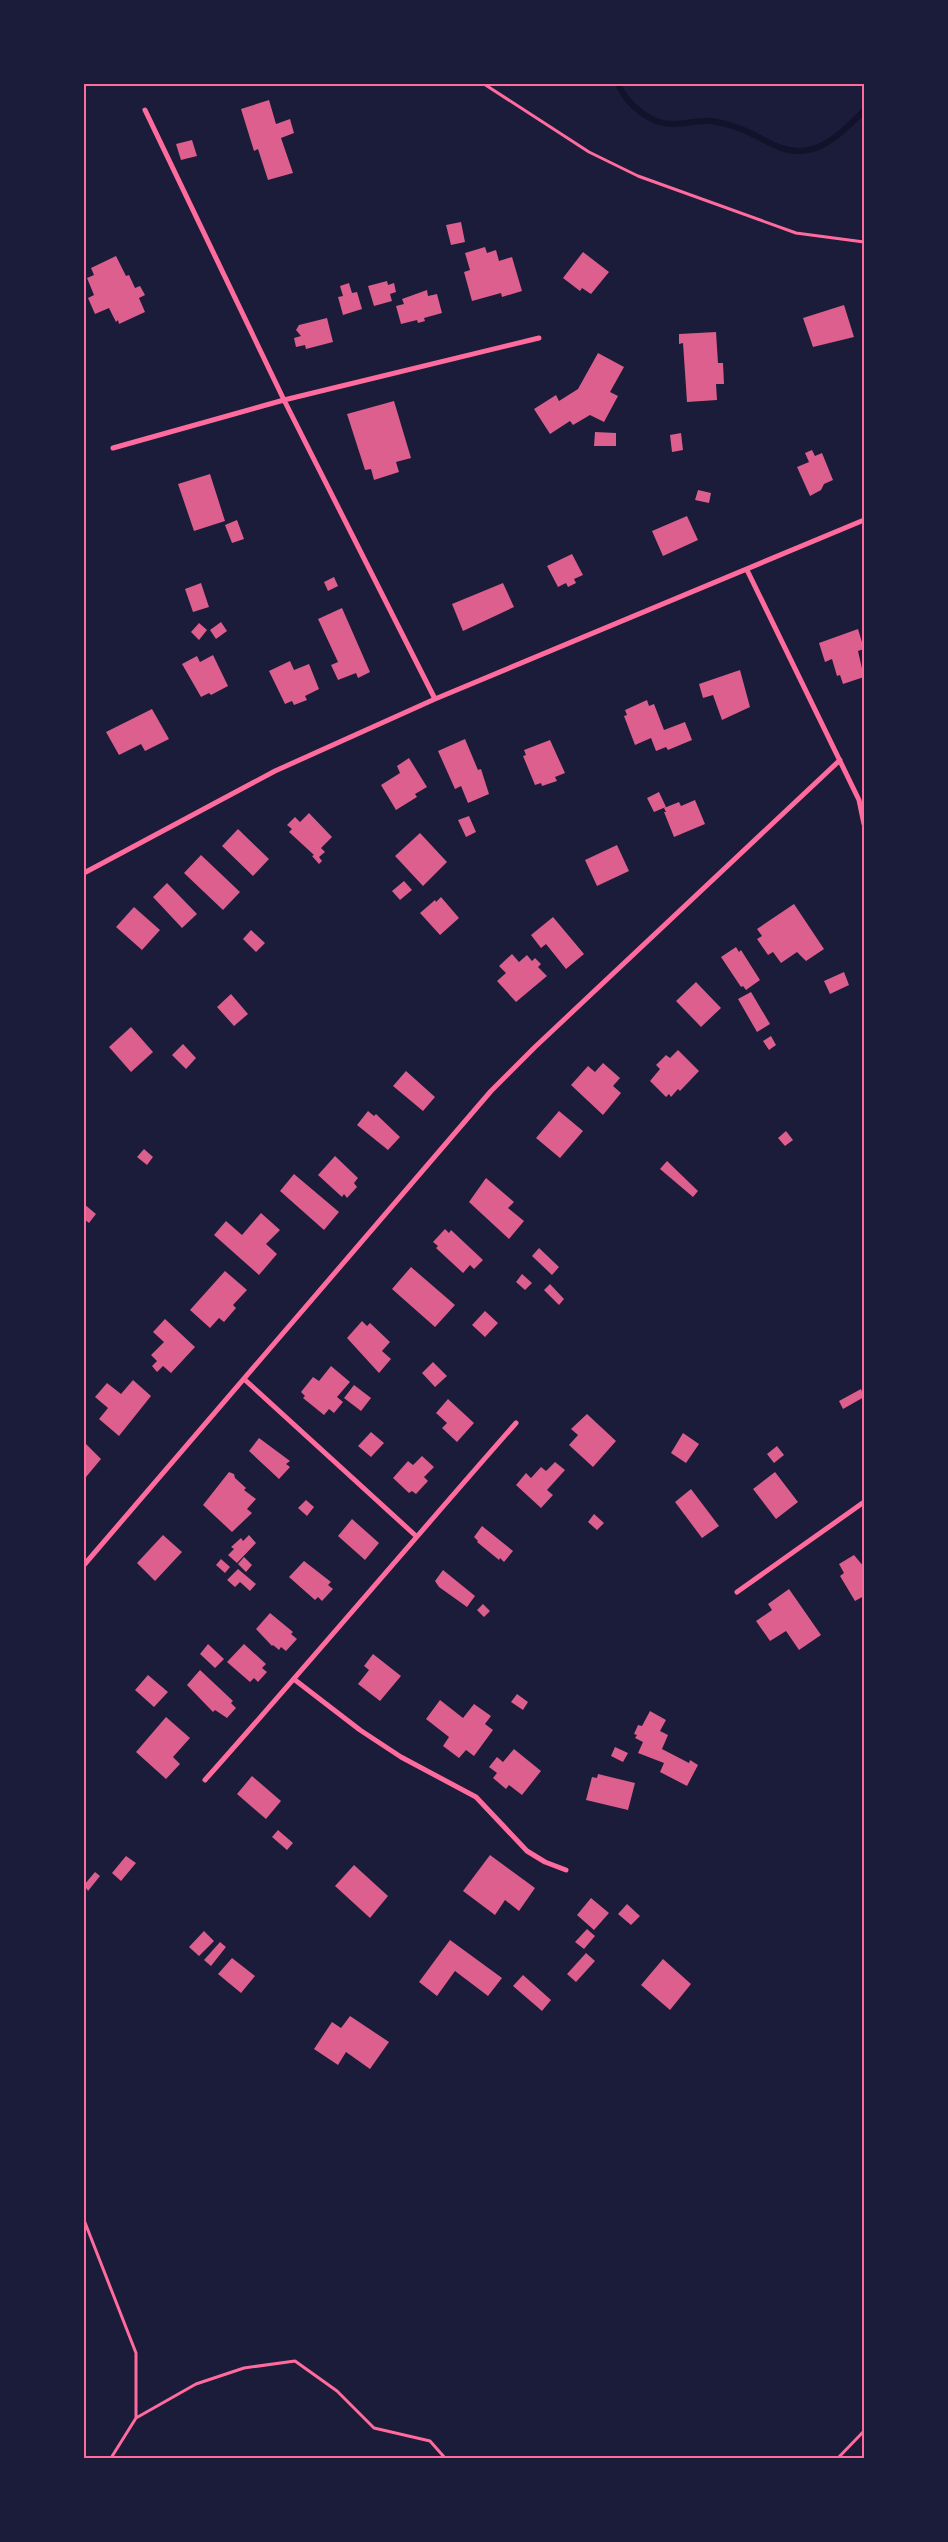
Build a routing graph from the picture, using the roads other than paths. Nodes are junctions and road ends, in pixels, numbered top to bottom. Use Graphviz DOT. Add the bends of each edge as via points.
graph roads {
  1 [pos="145,110"];
  2 [pos="539,338"];
  3 [pos="284,400"];
  4 [pos="113,448"];
  5 [pos="864,520"];
  6 [pos="747,570"];
  7 [pos="435,699"];
  8 [pos="840,760"];
  9 [pos="864,824"];
  10 [pos="84,873"];
  11 [pos="244,1379"];
  12 [pos="516,1423"];
  13 [pos="864,1502"];
  14 [pos="416,1536"];
  15 [pos="84,1565"];
  16 [pos="737,1592"];
  17 [pos="295,1680"];
  18 [pos="205,1780"];
  19 [pos="566,1870"];
  1 -- 3 [label="street"];
  2 -- 3 [label="street"];
  3 -- 4 [label="street"];
  3 -- 7 [label="street"];
  5 -- 6 [label="street"];
  6 -- 7 [label="street"];
  6 -- 8 [label="street"];
  7 -- 10 [label="street" via="275,771"];
  8 -- 9 [label="street" via="859,800"];
  8 -- 11 [label="street" via="491,1091"];
  11 -- 14 [label="street"];
  11 -- 15 [label="street"];
  12 -- 14 [label="street"];
  13 -- 16 [label="street"];
  14 -- 17 [label="street"];
  17 -- 18 [label="street"];
  17 -- 19 [label="street" via="401,1757 476,1797 527,1850"];
}
